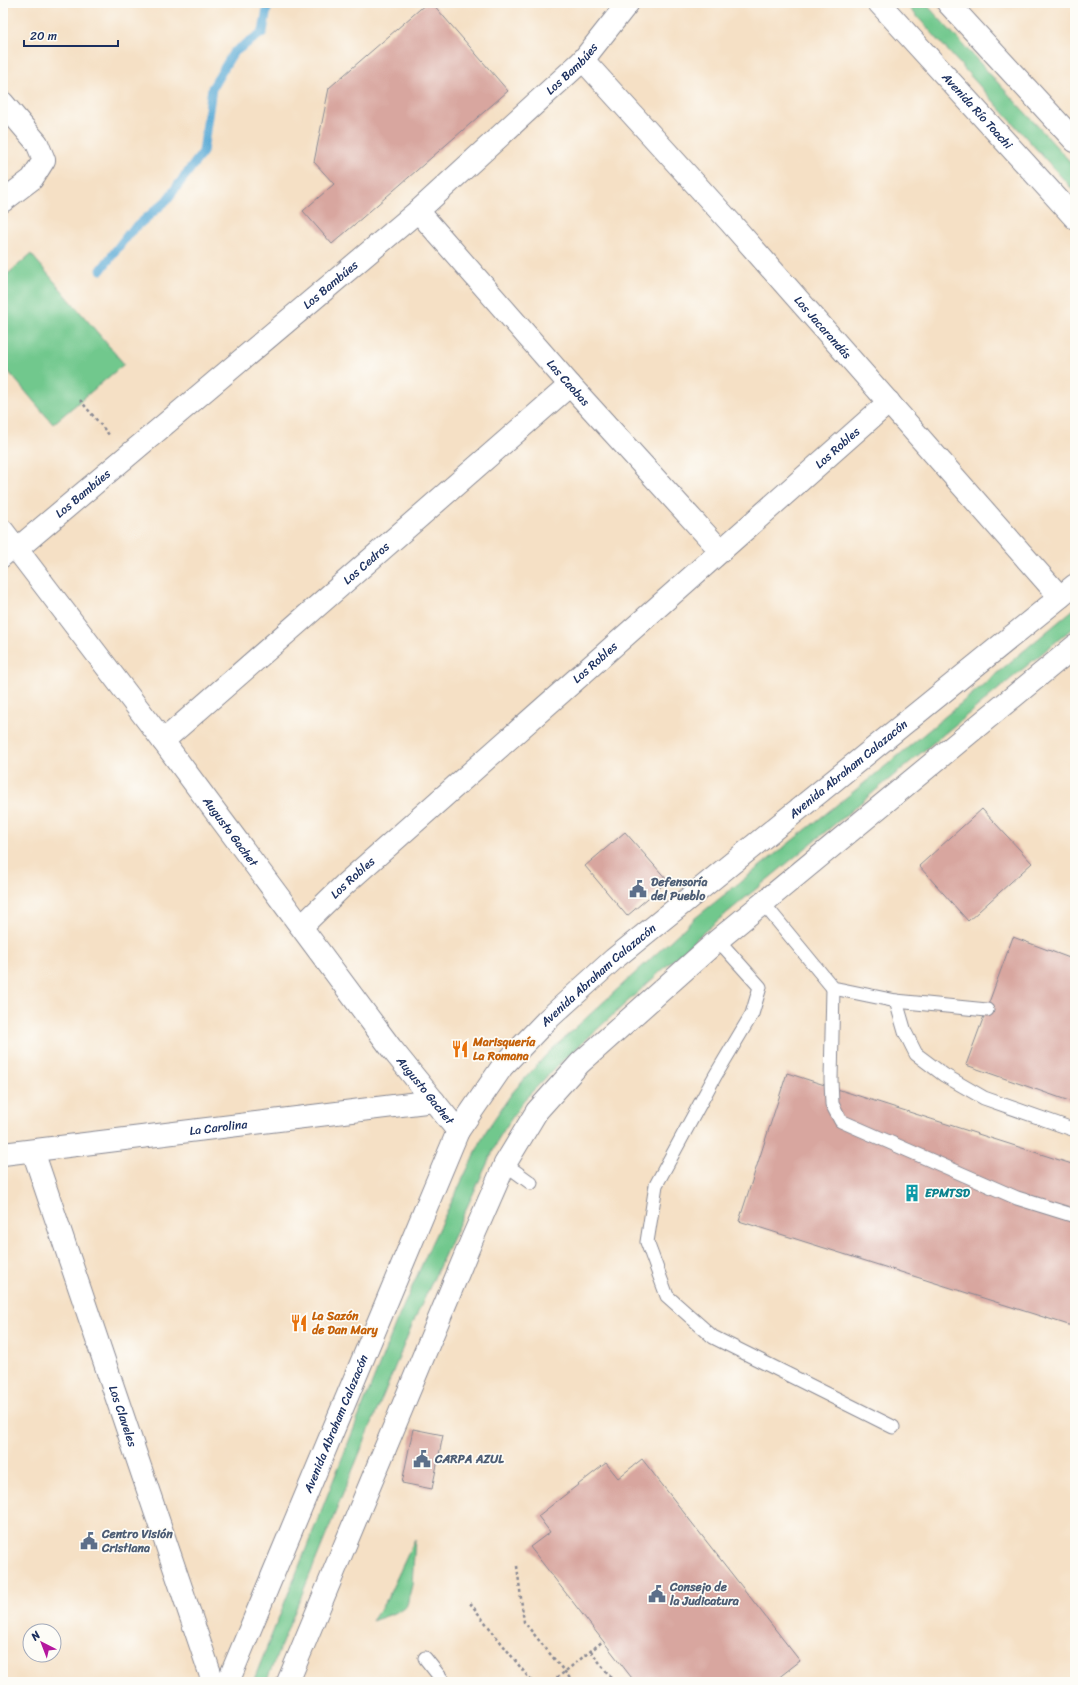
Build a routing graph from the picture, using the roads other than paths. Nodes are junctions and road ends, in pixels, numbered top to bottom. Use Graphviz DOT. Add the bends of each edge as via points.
graph roads {
  1 [pos="628,3"];
  2 [pos="879,3"];
  3 [pos="948,3"];
  4 [pos="583,60"];
  5 [pos="3,103"];
  6 [pos="1075,140"];
  7 [pos="3,201"];
  8 [pos="418,211"];
  9 [pos="1075,218"];
  10 [pos="570,385"];
  11 [pos="889,402"];
  12 [pos="3,531"];
  13 [pos="721,551"];
  14 [pos="10,555"];
  15 [pos="1067,591"];
  16 [pos="1075,646"];
  17 [pos="163,741"];
  18 [pos="763,903"];
  19 [pos="302,926"];
  20 [pos="718,940"];
  21 [pos="833,988"];
  22 [pos="896,1001"];
  23 [pos="987,1010"];
  24 [pos="434,1102"];
  25 [pos="1075,1130"];
  26 [pos="458,1131"];
  27 [pos="33,1151"];
  28 [pos="3,1154"];
  29 [pos="505,1164"];
  30 [pos="531,1183"];
  31 [pos="1075,1216"];
  32 [pos="893,1427"];
  33 [pos="425,1658"];
  34 [pos="213,1682"];
  35 [pos="228,1682"];
  36 [pos="288,1682"];
  37 [pos="444,1682"];
  1 -- 4 [label="street, Los Bambúes"];
  2 -- 9 [label="street, Avenida Río Toachi"];
  3 -- 6 [label="street"];
  4 -- 8 [label="street, Los Bambúes"];
  4 -- 11 [label="street, Los Jacarandás"];
  5 -- 7 [label="street" via="37,143 44,160 32,179"];
  8 -- 10 [label="street, Las Caobas"];
  8 -- 14 [label="street, Los Bambúes"];
  10 -- 13 [label="street, Las Caobas"];
  10 -- 17 [label="street, Los Cedros"];
  11 -- 13 [label="street, Los Robles"];
  11 -- 15 [label="street, Los Jacarandás"];
  12 -- 14 [label="street, Augusto Gachet"];
  13 -- 19 [label="street, Los Robles" via="344,885"];
  14 -- 17 [label="street, Augusto Gachet"];
  15 -- 26 [label="street, Avenida Abraham Calazacón" via="614,959 547,1020 502,1067"];
  16 -- 18 [label="street"];
  17 -- 19 [label="street, Augusto Gachet"];
  18 -- 20 [label="street"];
  18 -- 21 [label="lane"];
  19 -- 24 [label="street, Augusto Gachet"];
  20 -- 29 [label="street" via="580,1063 537,1111"];
  20 -- 32 [label="lane" via="760,987 752,1014 714,1076 656,1185 647,1242 667,1296 713,1337"];
  21 -- 22 [label="lane"];
  21 -- 31 [label="lane" via="832,1104 841,1121 1016,1198"];
  22 -- 23 [label="lane"];
  22 -- 25 [label="lane" via="905,1032 916,1054 944,1075 984,1098"];
  24 -- 26 [label="street, Augusto Gachet"];
  24 -- 27 [label="street, La Carolina"];
  26 -- 35 [label="street, Avenida Abraham Calazacón"];
  27 -- 28 [label="street, La Carolina"];
  27 -- 34 [label="street, Los Claveles"];
  29 -- 30 [label="lane"];
  29 -- 36 [label="street"];
  33 -- 37 [label="lane"];
}
